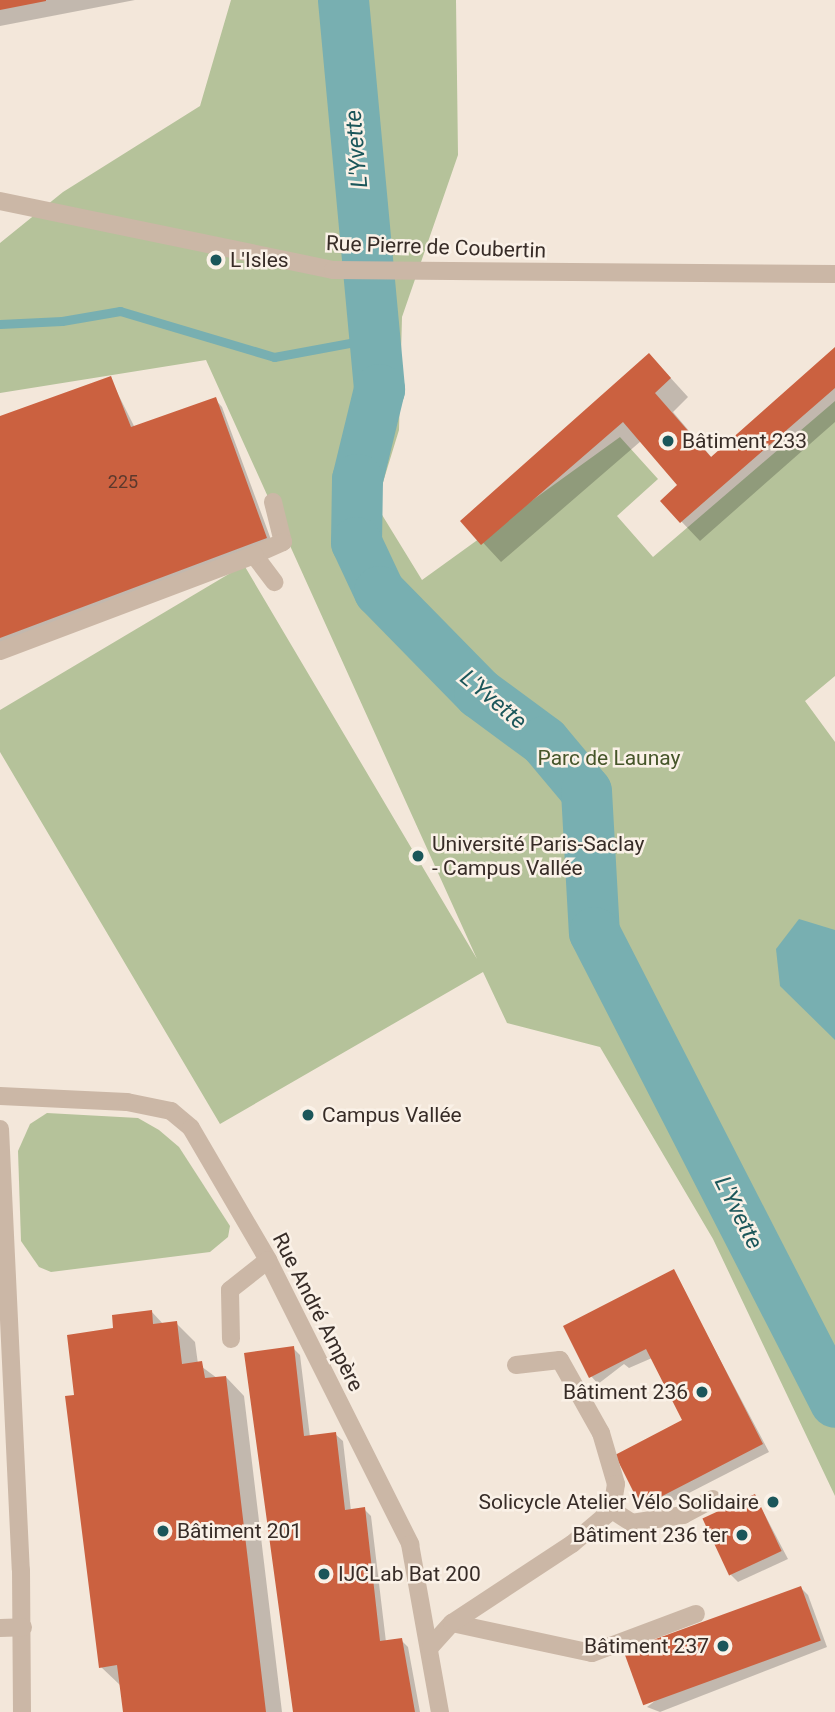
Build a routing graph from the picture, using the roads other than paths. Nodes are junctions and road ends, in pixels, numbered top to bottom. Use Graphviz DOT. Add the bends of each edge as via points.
graph roads {
  1 [pos="0,201"];
  2 [pos="835,274"];
  3 [pos="273,502"];
  4 [pos="254,555"];
  5 [pos="274,583"];
  6 [pos="0,651"];
  7 [pos="0,1096"];
  8 [pos="0,1129"];
  9 [pos="2,1168"];
  10 [pos="268,1260"];
  11 [pos="231,1339"];
  12 [pos="516,1365"];
  13 [pos="713,1499"];
  14 [pos="612,1510"];
  15 [pos="696,1614"];
  16 [pos="452,1623"];
  17 [pos="23,1627"];
  18 [pos="0,1628"];
  19 [pos="431,1646"];
  20 [pos="22,1712"];
  21 [pos="440,1712"];
  1 -- 2 [label="street, Rue Pierre de Coubertin" via="333,270"];
  3 -- 4 [label="street" via="282,542"];
  4 -- 5 [label="street"];
  4 -- 6 [label="street"];
  7 -- 10 [label="street, Rue André Ampère" via="127,1102 171,1111 191,1128"];
  8 -- 9 [label="street"];
  9 -- 17 [label="street"];
  10 -- 11 [label="street" via="230,1290"];
  10 -- 19 [label="street, Rue André Ampère" via="410,1544"];
  12 -- 14 [label="street" via="560,1360 601,1433 616,1484"];
  13 -- 14 [label="street" via="683,1516 632,1523"];
  14 -- 16 [label="street" via="572,1544"];
  15 -- 16 [label="street" via="593,1653"];
  16 -- 19 [label="street"];
  17 -- 18 [label="street"];
  17 -- 20 [label="street"];
  19 -- 21 [label="street, Rue André Ampère"];
}
